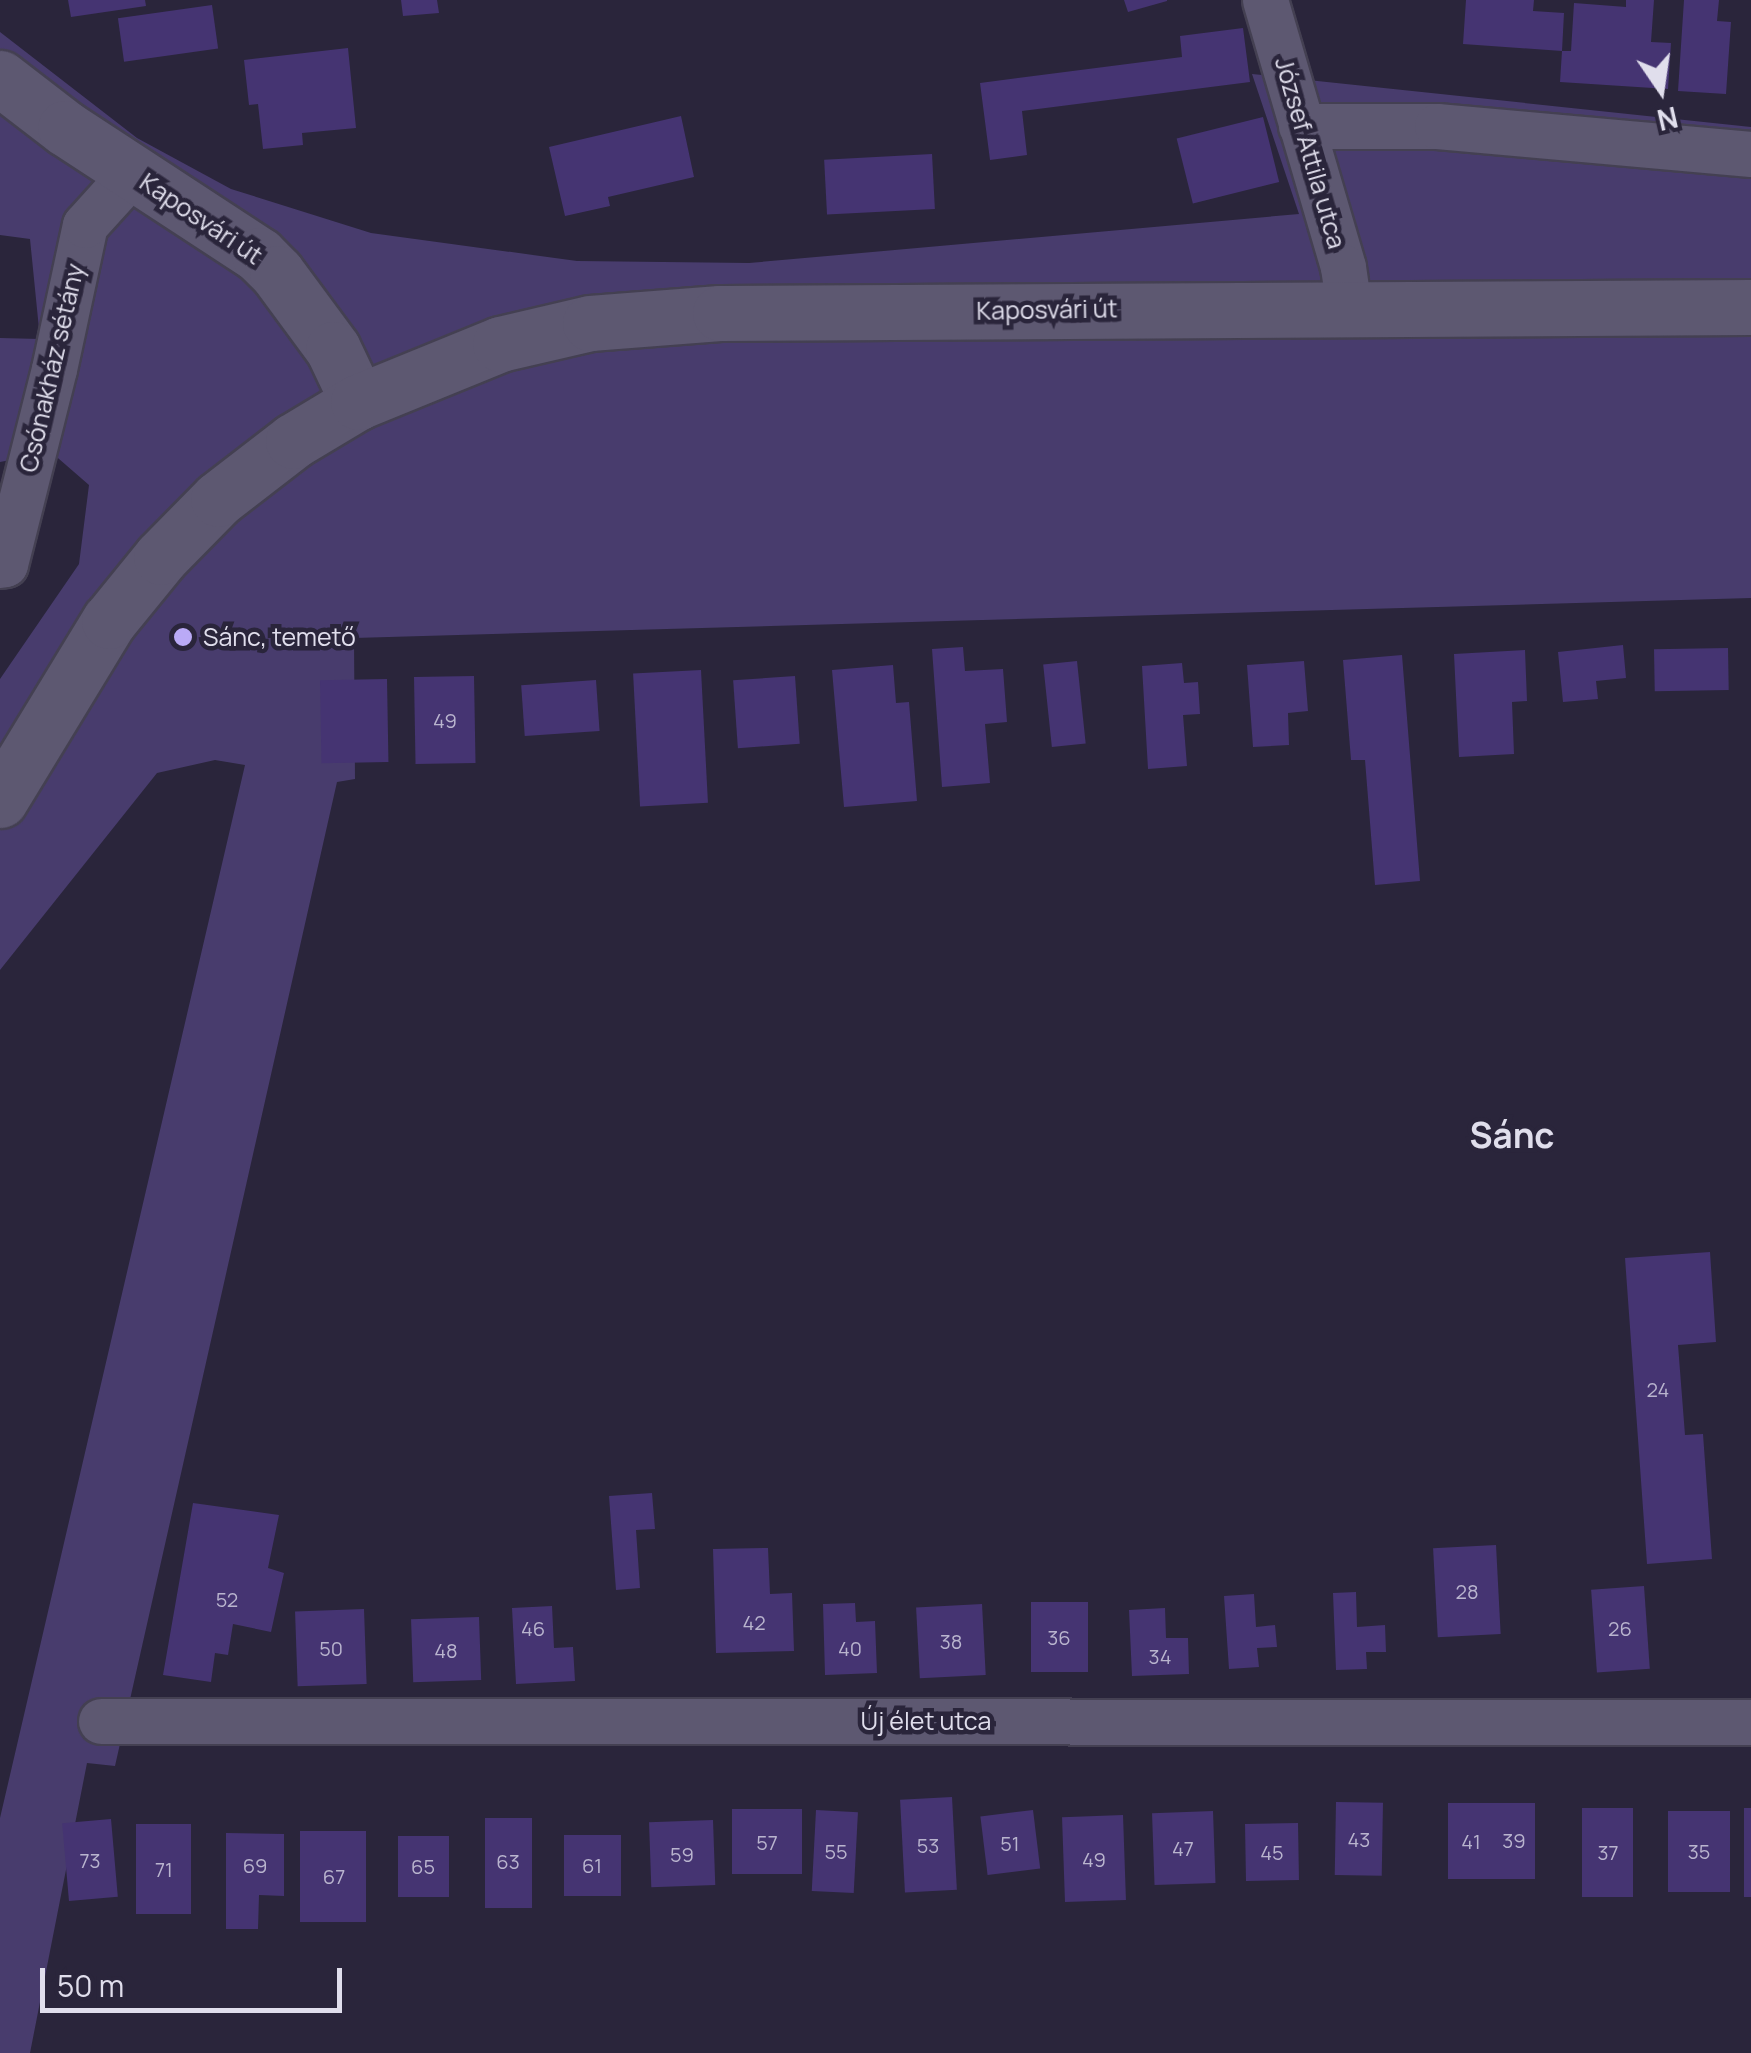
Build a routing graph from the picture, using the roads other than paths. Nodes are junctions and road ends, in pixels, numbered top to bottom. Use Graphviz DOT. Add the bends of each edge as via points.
graph roads {
  1 [pos="1265,0"];
  2 [pos="0,78"];
  3 [pos="1301,126"];
  4 [pos="1751,154"];
  5 [pos="132,173"];
  6 [pos="1751,307"];
  7 [pos="1350,308"];
  8 [pos="358,402"];
  9 [pos="0,566"];
  10 [pos="0,800"];
  11 [pos="101,1721"];
  12 [pos="1751,1722"];
  1 -- 3 [label="street, József Attila utca"];
  2 -- 5 [label="main road, Kaposvári út"];
  3 -- 4 [label="street" via="1437,126"];
  3 -- 7 [label="street, József Attila utca"];
  5 -- 8 [label="main road, Kaposvári út" via="232,234 278,273 332,349"];
  5 -- 9 [label="street, Csónakház sétány" via="85,225"];
  6 -- 7 [label="main road, Kaposvári út"];
  7 -- 8 [label="main road, Kaposvári út" via="720,313 590,323 470,354"];
  8 -- 10 [label="main road, Kaposvári út" via="262,464 160,557 109,621"];
  11 -- 12 [label="street, Új élet utca"];
}
